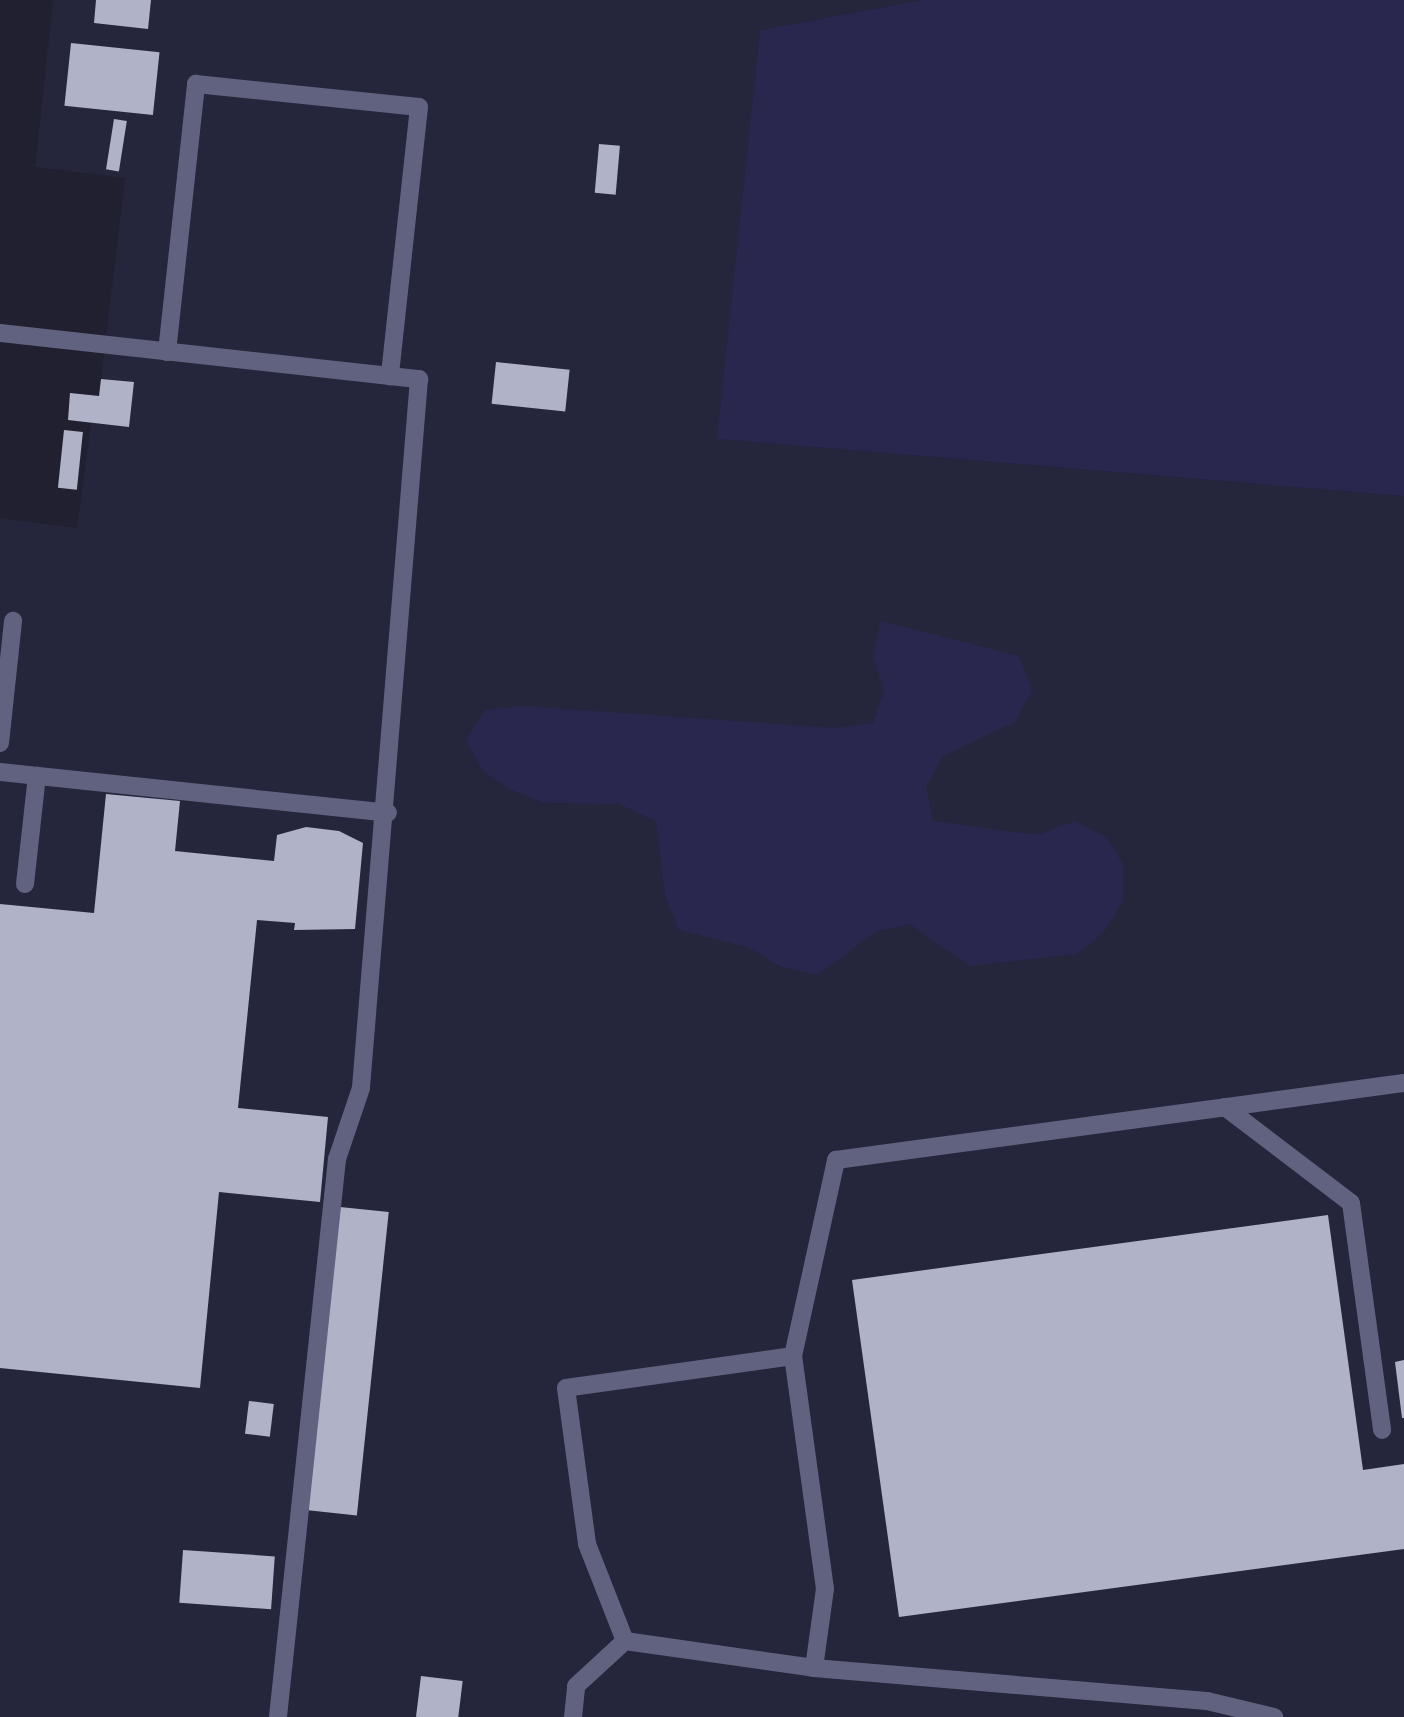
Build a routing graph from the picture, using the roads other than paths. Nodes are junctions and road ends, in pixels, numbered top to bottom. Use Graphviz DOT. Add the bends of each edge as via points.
graph roads {
  1 [pos="0,333"];
  2 [pos="167,352"];
  3 [pos="390,376"];
  4 [pos="13,621"];
  5 [pos="0,743"];
  6 [pos="0,772"];
  7 [pos="37,776"];
  8 [pos="388,813"];
  9 [pos="25,884"];
  10 [pos="1404,1083"];
  11 [pos="1225,1107"];
  12 [pos="793,1356"];
  13 [pos="1381,1430"];
  14 [pos="625,1641"];
  15 [pos="814,1668"];
  16 [pos="278,1717"];
  17 [pos="573,1717"];
  18 [pos="1274,1717"];
  1 -- 2 [label="lane"];
  2 -- 3 [label="lane"];
  2 -- 3 [label="lane" via="196,84 419,107"];
  3 -- 8 [label="lane" via="419,379"];
  4 -- 5 [label="lane"];
  6 -- 7 [label="lane"];
  7 -- 8 [label="lane"];
  7 -- 9 [label="lane"];
  8 -- 16 [label="lane" via="361,1088 337,1159"];
  10 -- 11 [label="lane"];
  11 -- 12 [label="lane" via="836,1160"];
  11 -- 13 [label="lane" via="1351,1203"];
  12 -- 14 [label="lane" via="566,1388 587,1544"];
  12 -- 15 [label="lane" via="825,1589"];
  14 -- 15 [label="lane"];
  14 -- 17 [label="lane" via="576,1686"];
  15 -- 18 [label="lane" via="1207,1701"];
}
